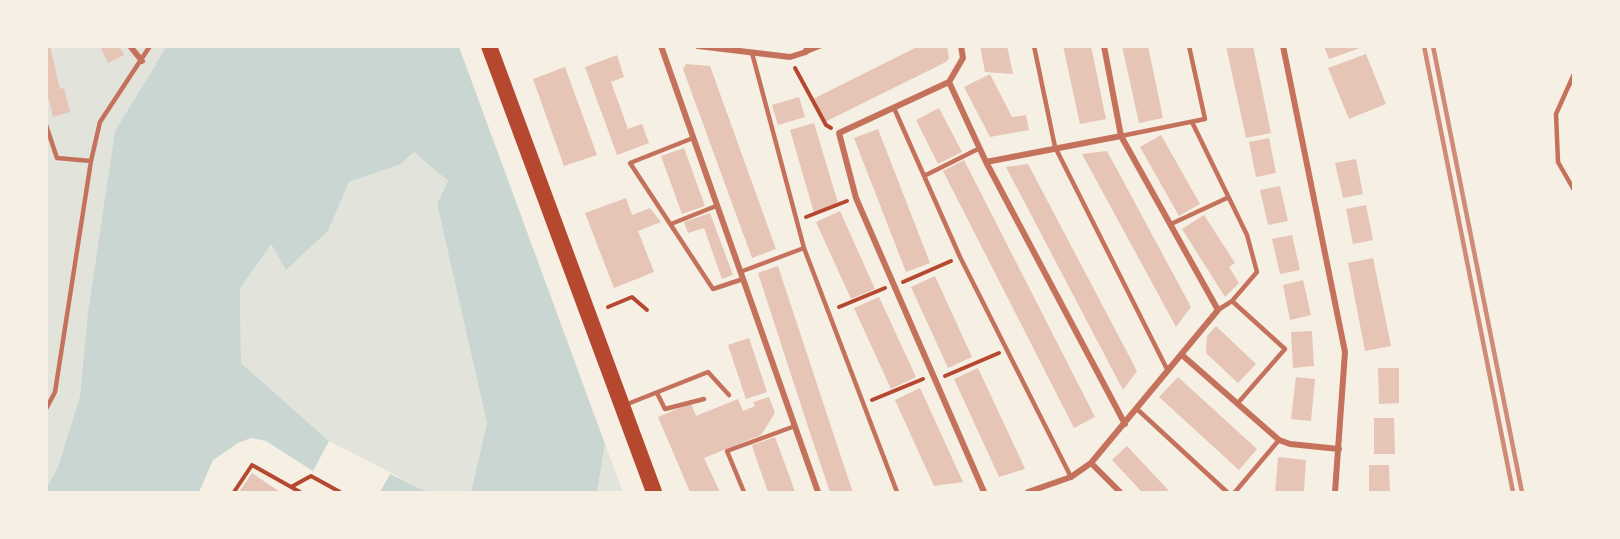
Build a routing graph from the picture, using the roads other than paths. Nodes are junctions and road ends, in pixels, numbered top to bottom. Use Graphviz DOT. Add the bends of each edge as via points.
graph roads {
  1 [pos="130,46"];
  2 [pos="150,46"];
  3 [pos="489,46"];
  4 [pos="661,46"];
  5 [pos="698,46"];
  6 [pos="821,46"];
  7 [pos="961,46"];
  8 [pos="1034,46"];
  9 [pos="1104,46"];
  10 [pos="1189,46"];
  11 [pos="1283,46"];
  12 [pos="732,49"];
  13 [pos="806,49"];
  14 [pos="752,53"];
  15 [pos="142,62"];
  16 [pos="1574,74"];
  17 [pos="949,82"];
  18 [pos="894,108"];
  19 [pos="1192,122"];
  20 [pos="46,124"];
  21 [pos="1121,136"];
  22 [pos="693,138"];
  23 [pos="1055,147"];
  24 [pos="980,148"];
  25 [pos="91,161"];
  26 [pos="986,162"];
  27 [pos="924,176"];
  28 [pos="1574,190"];
  29 [pos="1227,198"];
  30 [pos="716,206"];
  31 [pos="671,224"];
  32 [pos="1171,224"];
  33 [pos="804,248"];
  34 [pos="740,272"];
  35 [pos="743,279"];
  36 [pos="1232,302"];
  37 [pos="1218,310"];
  38 [pos="1182,355"];
  39 [pos="1168,371"];
  40 [pos="657,393"];
  41 [pos="729,395"];
  42 [pos="704,399"];
  43 [pos="1237,405"];
  44 [pos="623,406"];
  45 [pos="1137,409"];
  46 [pos="46,410"];
  47 [pos="1125,424"];
  48 [pos="795,426"];
  49 [pos="1279,440"];
  50 [pos="1339,448"];
  51 [pos="1091,463"];
  52 [pos="1071,477"];
  53 [pos="654,492"];
  54 [pos="744,492"];
  55 [pos="819,492"];
  56 [pos="897,492"];
  57 [pos="984,492"];
  58 [pos="1028,492"];
  59 [pos="1120,492"];
  60 [pos="1227,492"];
  61 [pos="1234,492"];
  62 [pos="1335,492"];
  1 -- 15 [label="street"];
  2 -- 15 [label="lane"];
  3 -- 44 [label="highway"];
  4 -- 22 [label="street"];
  5 -- 12 [label="street"];
  6 -- 13 [label="lane"];
  7 -- 17 [label="street" via="963,58"];
  8 -- 23 [label="lane"];
  9 -- 21 [label="street"];
  10 -- 19 [label="lane" via="1205,119"];
  11 -- 50 [label="street" via="1345,352"];
  12 -- 14 [label="street"];
  13 -- 14 [label="street" via="790,57"];
  14 -- 33 [label="lane"];
  15 -- 25 [label="lane" via="100,122"];
  16 -- 28 [label="lane" via="1556,114 1558,162"];
  17 -- 18 [label="street"];
  17 -- 24 [label="street"];
  18 -- 27 [label="lane"];
  18 -- 57 [label="street" via="839,133 856,198"];
  19 -- 21 [label="lane"];
  19 -- 29 [label="lane"];
  20 -- 25 [label="lane" via="57,158"];
  21 -- 23 [label="street"];
  21 -- 32 [label="street"];
  22 -- 30 [label="street"];
  22 -- 31 [label="lane" via="630,163"];
  23 -- 26 [label="street"];
  23 -- 39 [label="lane"];
  24 -- 26 [label="street"];
  24 -- 27 [label="lane"];
  25 -- 46 [label="lane" via="55,392"];
  26 -- 47 [label="street"];
  27 -- 52 [label="lane" via="960,257"];
  29 -- 32 [label="lane"];
  29 -- 36 [label="lane" via="1246,235 1257,272"];
  30 -- 31 [label="lane"];
  30 -- 34 [label="street"];
  31 -- 35 [label="lane" via="713,289"];
  32 -- 37 [label="street"];
  33 -- 34 [label="lane"];
  33 -- 56 [label="lane"];
  34 -- 35 [label="street"];
  35 -- 48 [label="street"];
  36 -- 37 [label="lane"];
  36 -- 43 [label="lane" via="1285,349"];
  37 -- 38 [label="street"];
  38 -- 39 [label="street"];
  38 -- 43 [label="street"];
  39 -- 45 [label="street"];
  40 -- 41 [label="lane" via="708,372"];
  40 -- 42 [label="lane" via="665,409"];
  40 -- 44 [label="lane"];
  43 -- 49 [label="street"];
  44 -- 53 [label="highway"];
  45 -- 47 [label="street"];
  45 -- 60 [label="lane"];
  47 -- 51 [label="street"];
  48 -- 54 [label="lane" via="727,451"];
  48 -- 55 [label="street"];
  49 -- 50 [label="street"];
  49 -- 61 [label="lane"];
  50 -- 62 [label="street"];
  51 -- 52 [label="street"];
  51 -- 59 [label="street"];
  52 -- 58 [label="street"];
}
